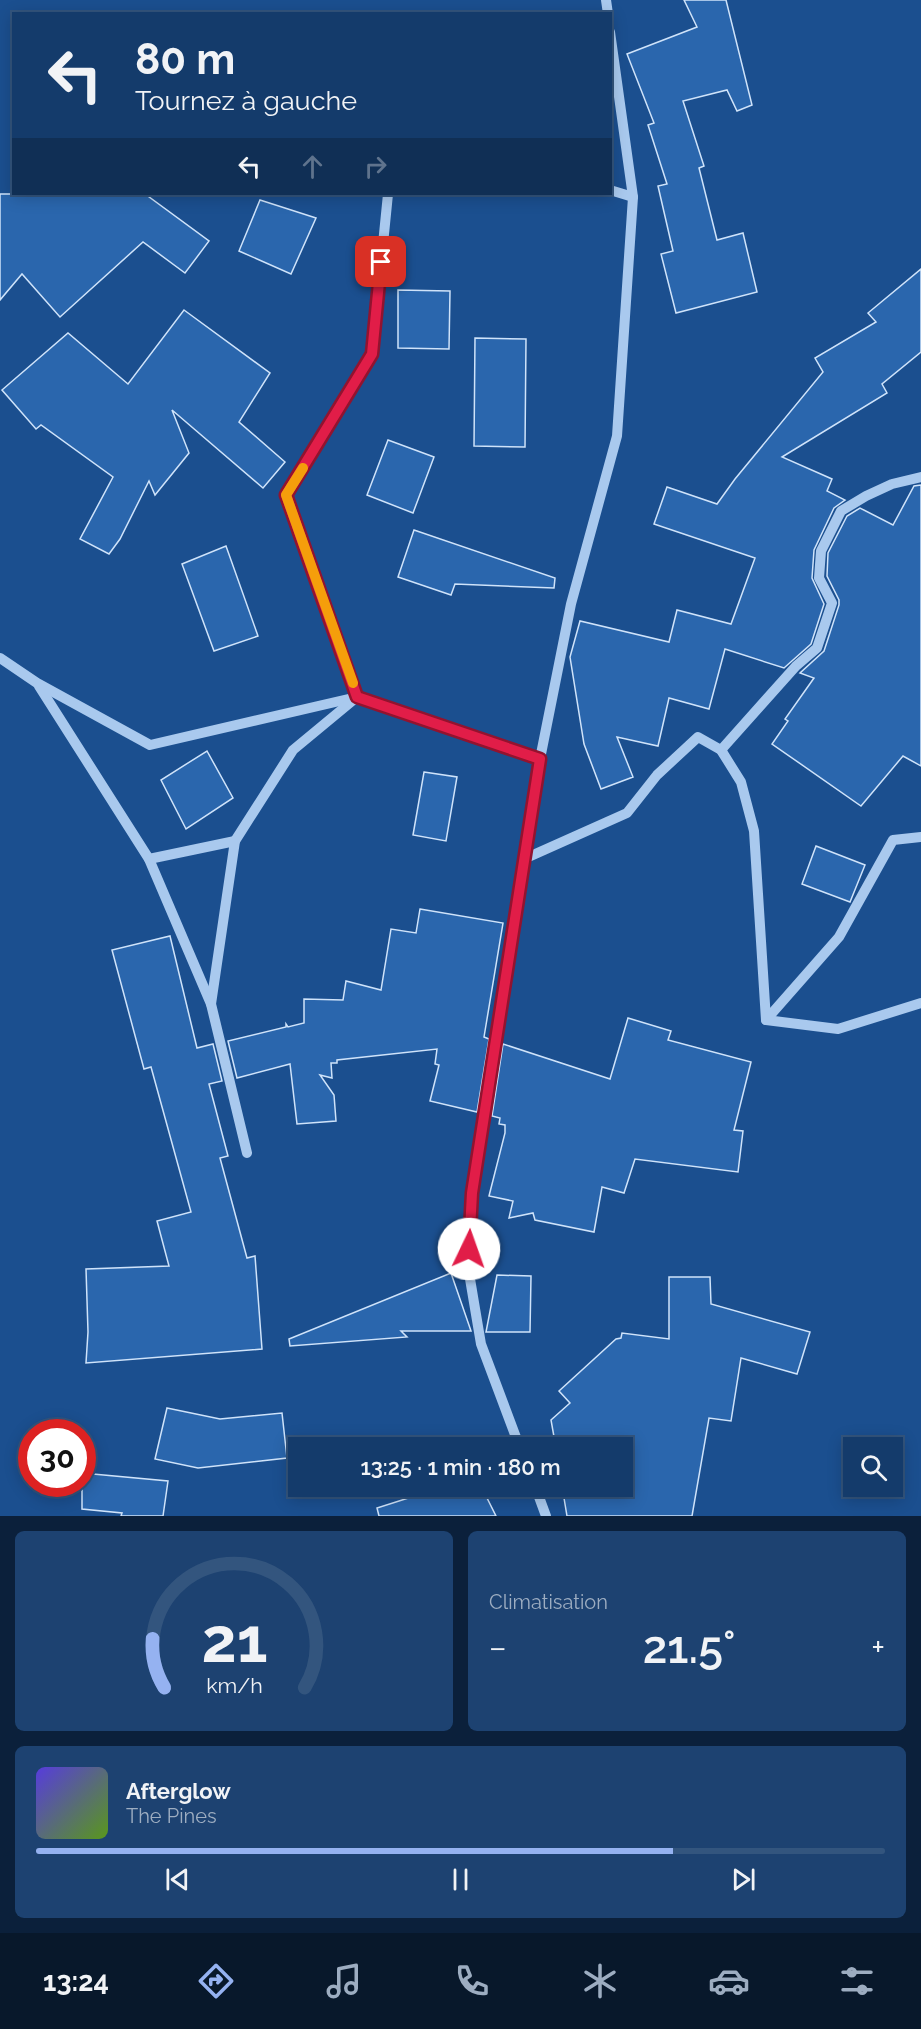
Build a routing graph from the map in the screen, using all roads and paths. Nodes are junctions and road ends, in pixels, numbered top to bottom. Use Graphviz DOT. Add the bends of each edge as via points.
graph roads {
  1 [pos="612,46"];
  2 [pos="612,191"];
  3 [pos="388,195"];
  4 [pos="633,197"];
  5 [pos="921,477"];
  6 [pos="0,658"];
  7 [pos="37,683"];
  8 [pos="357,697"];
  9 [pos="721,750"];
  10 [pos="540,759"];
  11 [pos="921,837"];
  12 [pos="235,841"];
  13 [pos="149,859"];
  14 [pos="524,859"];
  15 [pos="921,1003"];
  16 [pos="211,1004"];
  17 [pos="766,1020"];
  18 [pos="247,1153"];
  19 [pos="516,1437"];
  20 [pos="539,1497"];
  21 [pos="546,1516"];
  1 -- 4 [label="street"];
  2 -- 4 [label="street"];
  3 -- 8 [label="street" via="372,354 286,495"];
  4 -- 10 [label="street" via="616,435 571,604"];
  5 -- 9 [label="street" via="883,488 842,511 821,550 819,578 832,603 817,648"];
  6 -- 7 [label="street"];
  7 -- 8 [label="street" via="150,745"];
  7 -- 13 [label="street"];
  8 -- 10 [label="street"];
  8 -- 12 [label="street" via="293,750"];
  9 -- 14 [label="street" via="698,736 657,775 627,813"];
  9 -- 17 [label="street" via="741,782 754,831"];
  10 -- 14 [label="street"];
  11 -- 17 [label="street" via="893,840 839,937"];
  12 -- 13 [label="street"];
  12 -- 16 [label="street"];
  13 -- 16 [label="street"];
  14 -- 19 [label="street" via="472,1193 468,1267 481,1344"];
  15 -- 17 [label="street" via="838,1029"];
  16 -- 18 [label="street"];
  20 -- 21 [label="street"];
}
